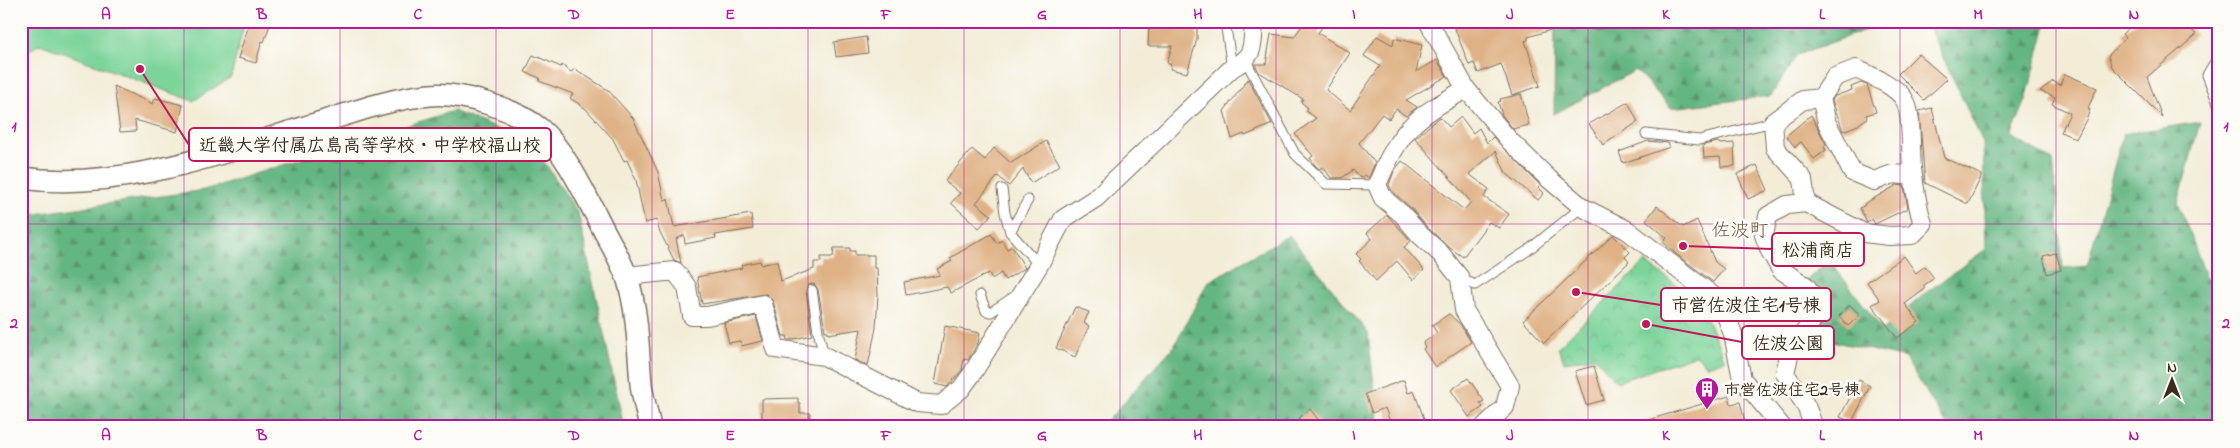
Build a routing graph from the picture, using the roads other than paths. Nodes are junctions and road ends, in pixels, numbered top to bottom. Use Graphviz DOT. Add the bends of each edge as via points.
graph roads {
  1 [pos="1254,21"];
  2 [pos="1428,21"];
  3 [pos="1226,28"];
  4 [pos="2219,55"];
  5 [pos="1239,65"];
  6 [pos="1466,89"];
  7 [pos="1821,98"];
  8 [pos="2219,106"];
  9 [pos="1773,122"];
  10 [pos="1646,134"];
  11 [pos="1913,176"];
  12 [pos="21,178"];
  13 [pos="1377,185"];
  14 [pos="1002,188"];
  15 [pos="1028,200"];
  16 [pos="1806,203"];
  17 [pos="1582,207"];
  18 [pos="1010,232"];
  19 [pos="1039,265"];
  20 [pos="626,276"];
  21 [pos="1460,278"];
  22 [pos="812,290"];
  23 [pos="1024,290"];
  24 [pos="980,295"];
  25 [pos="824,356"];
  26 [pos="650,427"];
  27 [pos="1484,427"];
  28 [pos="1782,427"];
  29 [pos="1814,427"];
  1 -- 5 [label="street" via="1252,49"];
  2 -- 6 [label="street"];
  3 -- 5 [label="lane"];
  4 -- 8 [label="lane" via="2207,75"];
  5 -- 13 [label="lane" via="1295,154 1326,184"];
  5 -- 19 [label="street" via="1096,198 1063,219"];
  6 -- 13 [label="street" via="1410,125 1390,154"];
  6 -- 17 [label="street" via="1510,141"];
  7 -- 9 [label="street" via="1803,100"];
  7 -- 11 [label="street" via="1827,123 1852,172 1874,181 1893,174"];
  7 -- 11 [label="street" via="1835,76 1856,69 1882,80 1904,100 1910,121"];
  9 -- 10 [label="lane" via="1699,140"];
  9 -- 16 [label="street" via="1775,148 1803,179"];
  11 -- 16 [label="street" via="1923,224 1912,235 1864,233"];
  12 -- 20 [label="street" via="74,181 138,173 213,155 394,100 432,95 462,97 522,117 539,128 586,195"];
  13 -- 21 [label="street" via="1383,198 1403,214"];
  14 -- 18 [label="lane"];
  15 -- 18 [label="lane"];
  16 -- 29 [label="street" via="1788,205 1768,216 1764,235 1781,270 1806,286 1818,307 1809,326 1790,351 1785,373 1806,406"];
  17 -- 21 [label="lane" via="1527,251 1475,285"];
  17 -- 28 [label="street" via="1627,230 1721,302 1733,334 1742,379"];
  18 -- 19 [label="lane"];
  19 -- 23 [label="street"];
  20 -- 25 [label="street" via="675,271 687,287 692,316 763,304 776,349"];
  20 -- 26 [label="street" via="634,304 642,388"];
  21 -- 27 [label="street" via="1464,310 1510,386 1505,407"];
  22 -- 25 [label="lane"];
  23 -- 24 [label="lane" via="991,312 986,311"];
  23 -- 25 [label="street" via="972,374 961,389 941,405 917,403"];
}
